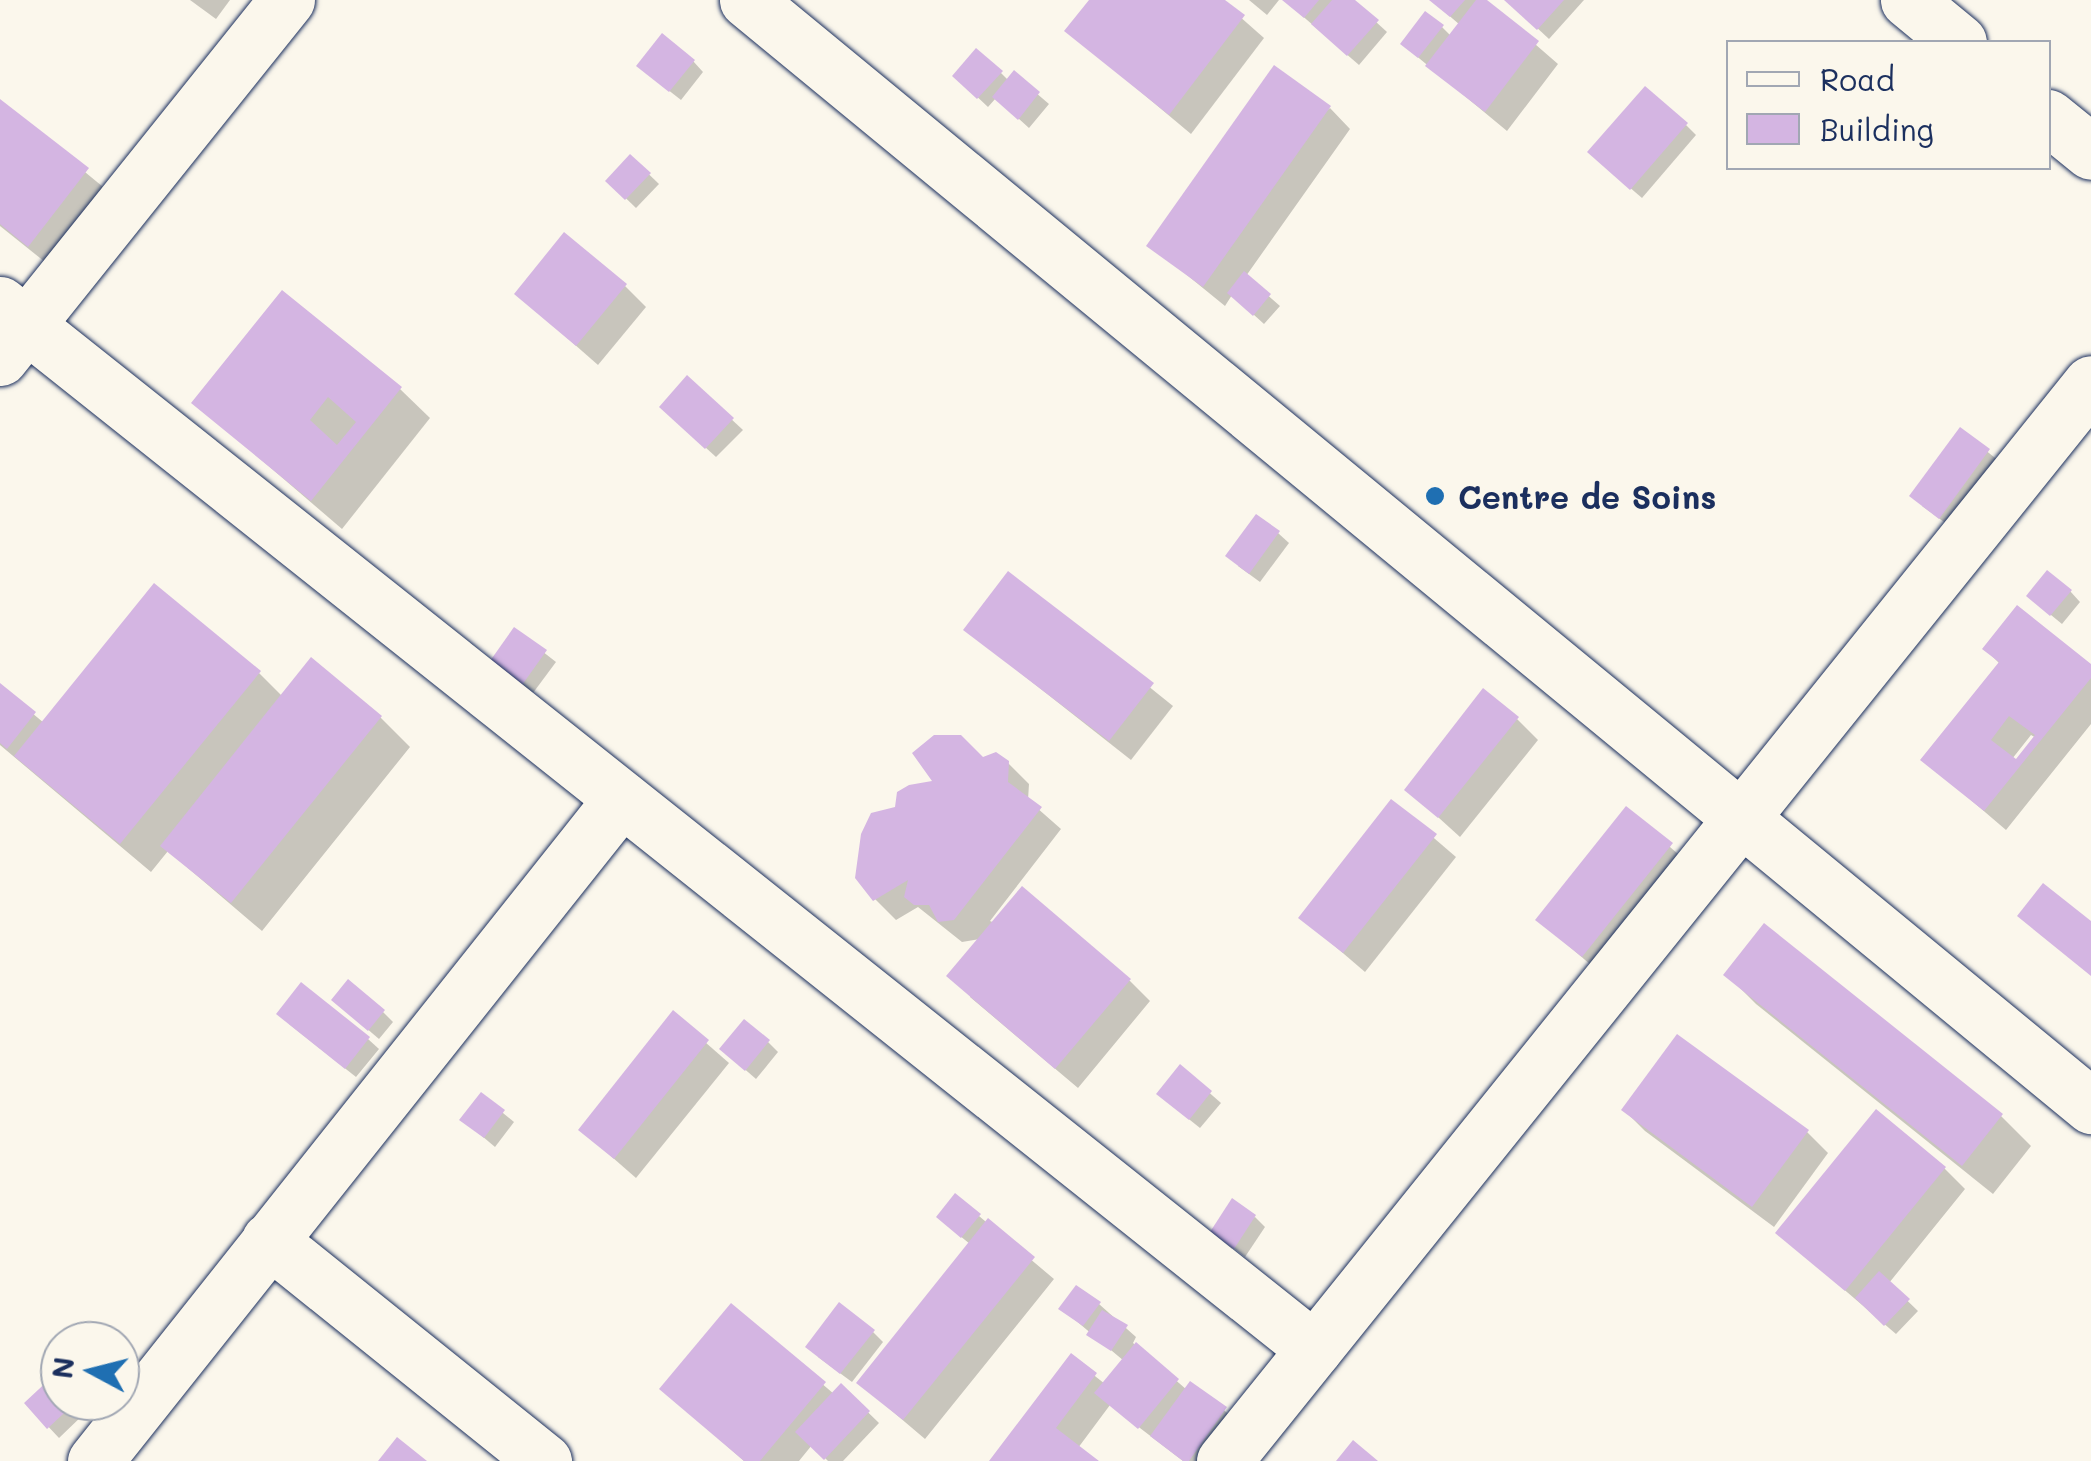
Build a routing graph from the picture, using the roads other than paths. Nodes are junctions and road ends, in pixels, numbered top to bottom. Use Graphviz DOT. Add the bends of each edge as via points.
graph roads {
  1 [pos="287,0"];
  2 [pos="747,0"];
  3 [pos="1908,0"];
  4 [pos="1957,40"];
  5 [pos="2051,119"];
  6 [pos="2091,152"];
  7 [pos="9,329"];
  8 [pos="2091,383"];
  9 [pos="620,799"];
  10 [pos="1741,818"];
  11 [pos="2091,1106"];
  12 [pos="269,1240"];
  13 [pos="1314,1349"];
  14 [pos="95,1461"];
  15 [pos="544,1461"];
  16 [pos="1224,1461"];
  1 -- 7 [label="street"];
  2 -- 10 [label="street"];
  3 -- 4 [label="street"];
  5 -- 6 [label="street"];
  7 -- 9 [label="street"];
  8 -- 10 [label="street"];
  9 -- 12 [label="street"];
  9 -- 13 [label="street"];
  10 -- 11 [label="street"];
  10 -- 13 [label="street"];
  12 -- 14 [label="street"];
  12 -- 15 [label="street"];
  13 -- 16 [label="street"];
}
